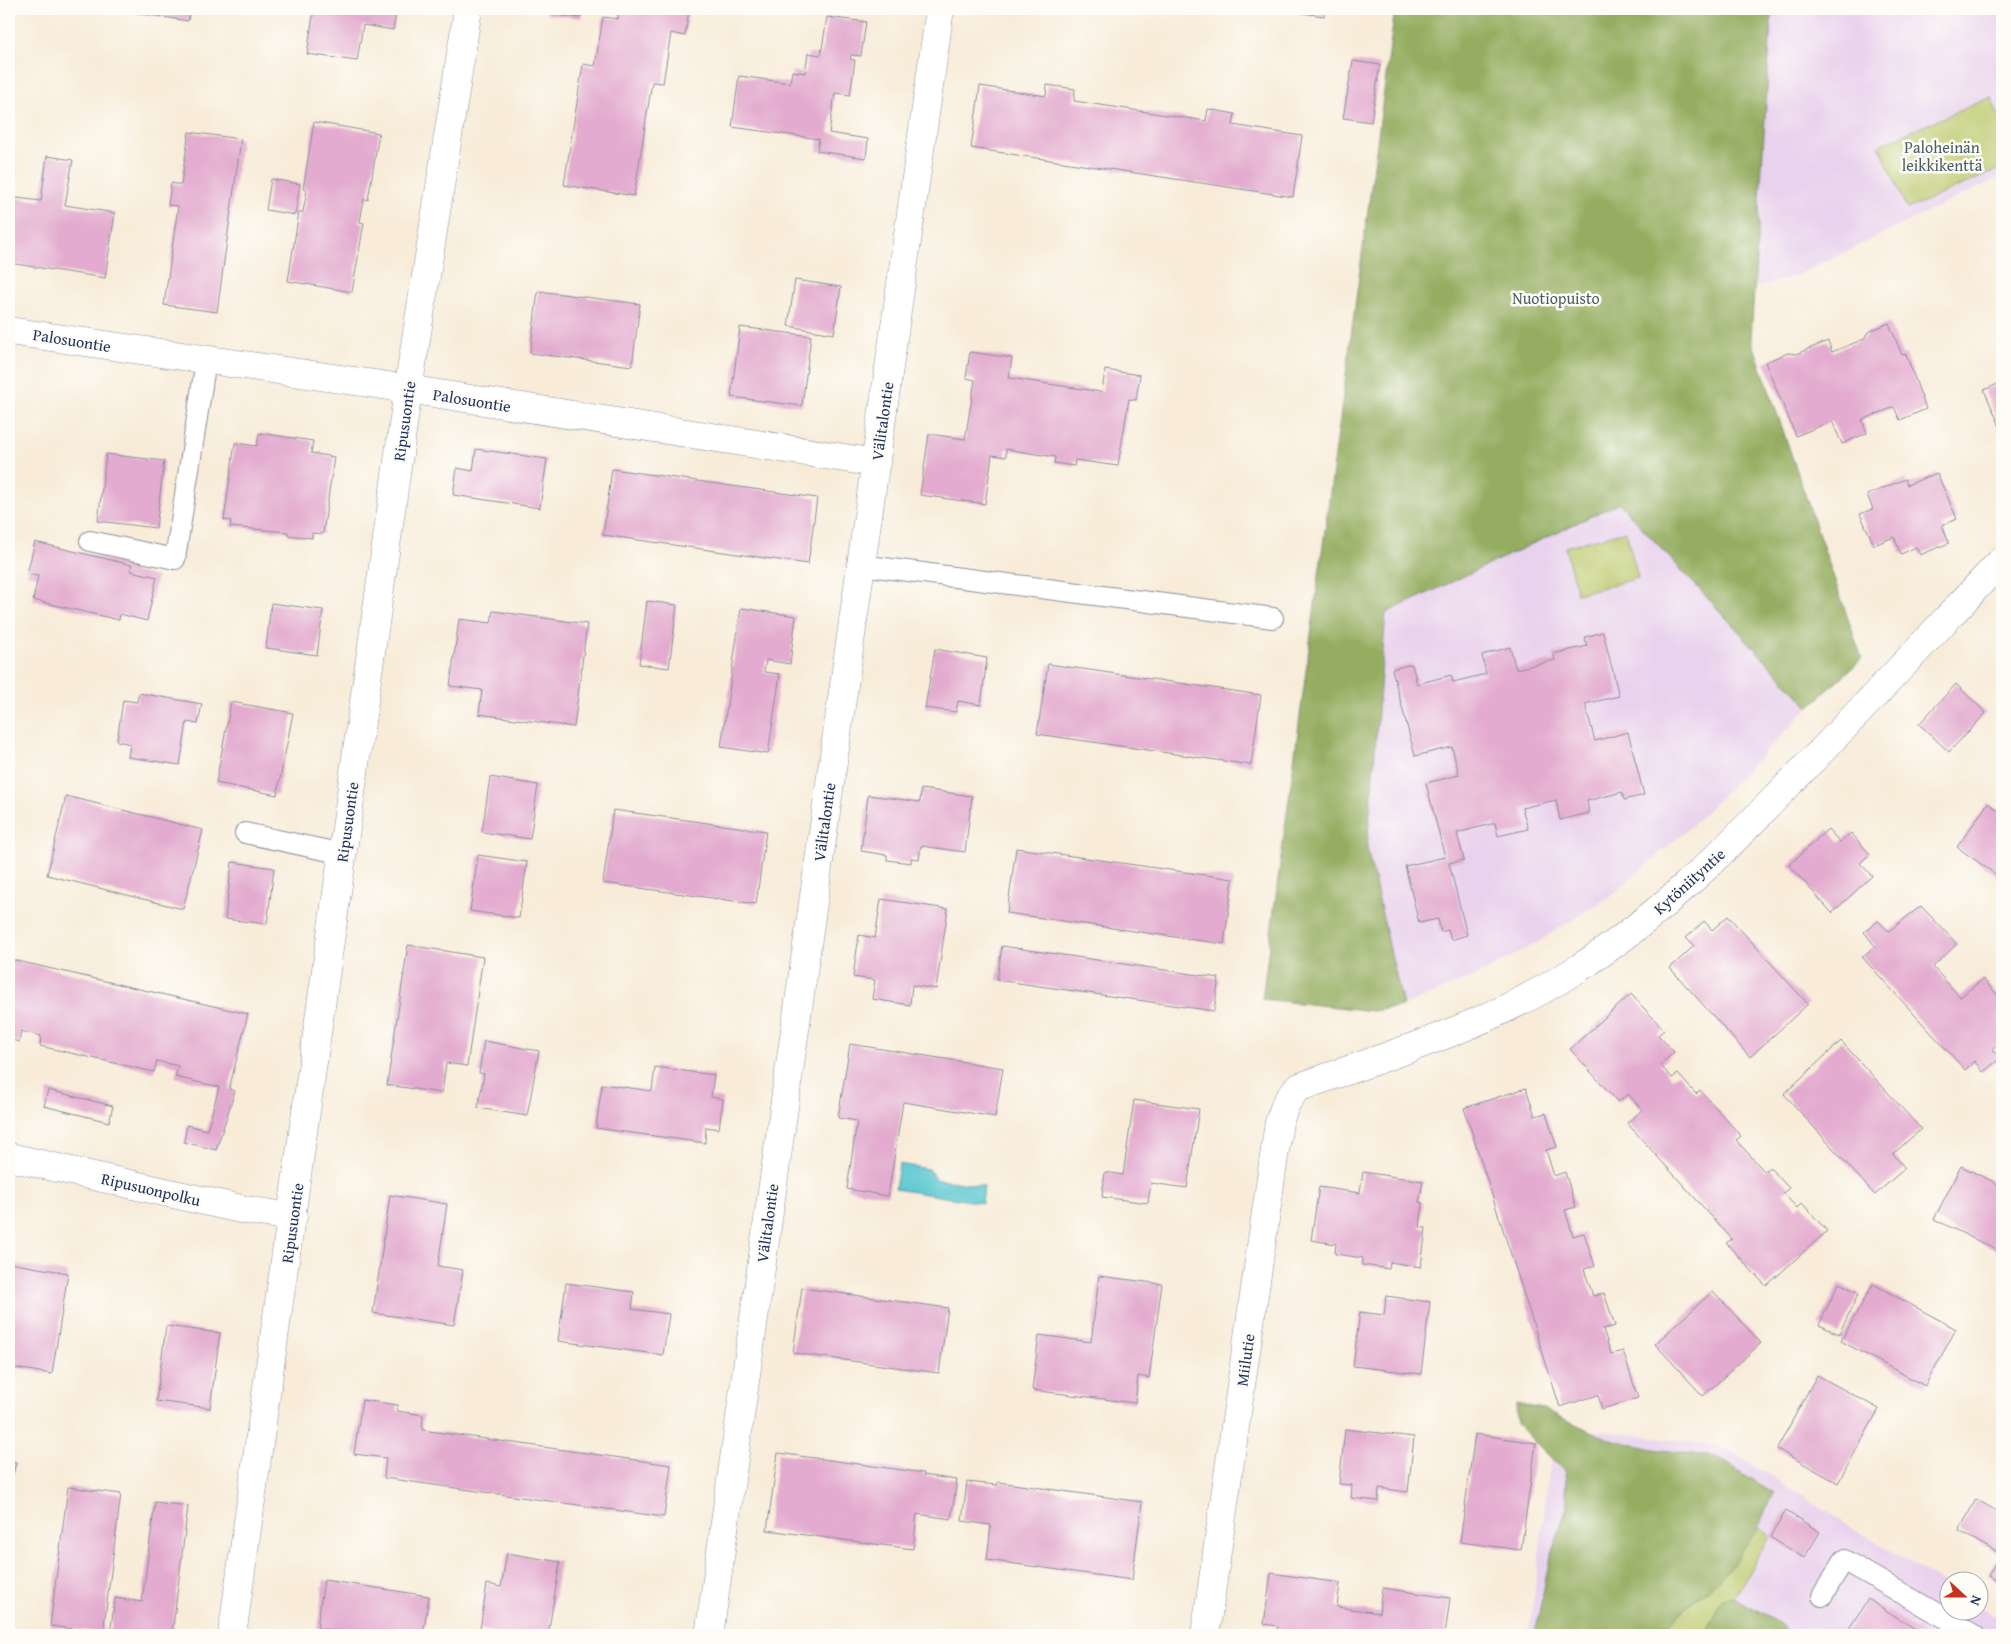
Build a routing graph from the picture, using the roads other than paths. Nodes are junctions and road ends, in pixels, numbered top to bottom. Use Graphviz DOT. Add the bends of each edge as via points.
graph roads {
  1 [pos="468,9"];
  2 [pos="940,9"];
  3 [pos="9,331"];
  4 [pos="206,360"];
  5 [pos="408,390"];
  6 [pos="876,463"];
  7 [pos="90,541"];
  8 [pos="2002,560"];
  9 [pos="861,565"];
  10 [pos="1273,618"];
  11 [pos="245,833"];
  12 [pos="343,854"];
  13 [pos="1297,1088"];
  14 [pos="9,1157"];
  15 [pos="293,1217"];
  16 [pos="1822,1596"];
  17 [pos="232,1635"];
  18 [pos="709,1635"];
  19 [pos="1205,1635"];
  20 [pos="1974,1635"];
  1 -- 5 [label="street, Ripusuontie"];
  2 -- 6 [label="street, Välitalontie"];
  3 -- 4 [label="street, Palosuontie"];
  4 -- 5 [label="street, Palosuontie"];
  4 -- 7 [label="lane" via="175,559"];
  5 -- 6 [label="street, Palosuontie"];
  5 -- 12 [label="street, Ripusuontie"];
  6 -- 9 [label="street, Välitalontie"];
  8 -- 13 [label="street, Kytöniityntie" via="1737,837 1633,931 1570,974 1464,1029"];
  9 -- 10 [label="lane"];
  9 -- 18 [label="street, Välitalontie"];
  11 -- 12 [label="lane"];
  12 -- 15 [label="street, Ripusuontie"];
  13 -- 19 [label="street, Miilutie" via="1286,1103 1279,1122"];
  14 -- 15 [label="street, Ripusuonpolku" via="245,1210"];
  15 -- 17 [label="street, Ripusuontie"];
  16 -- 20 [label="lane" via="1844,1560"];
}
